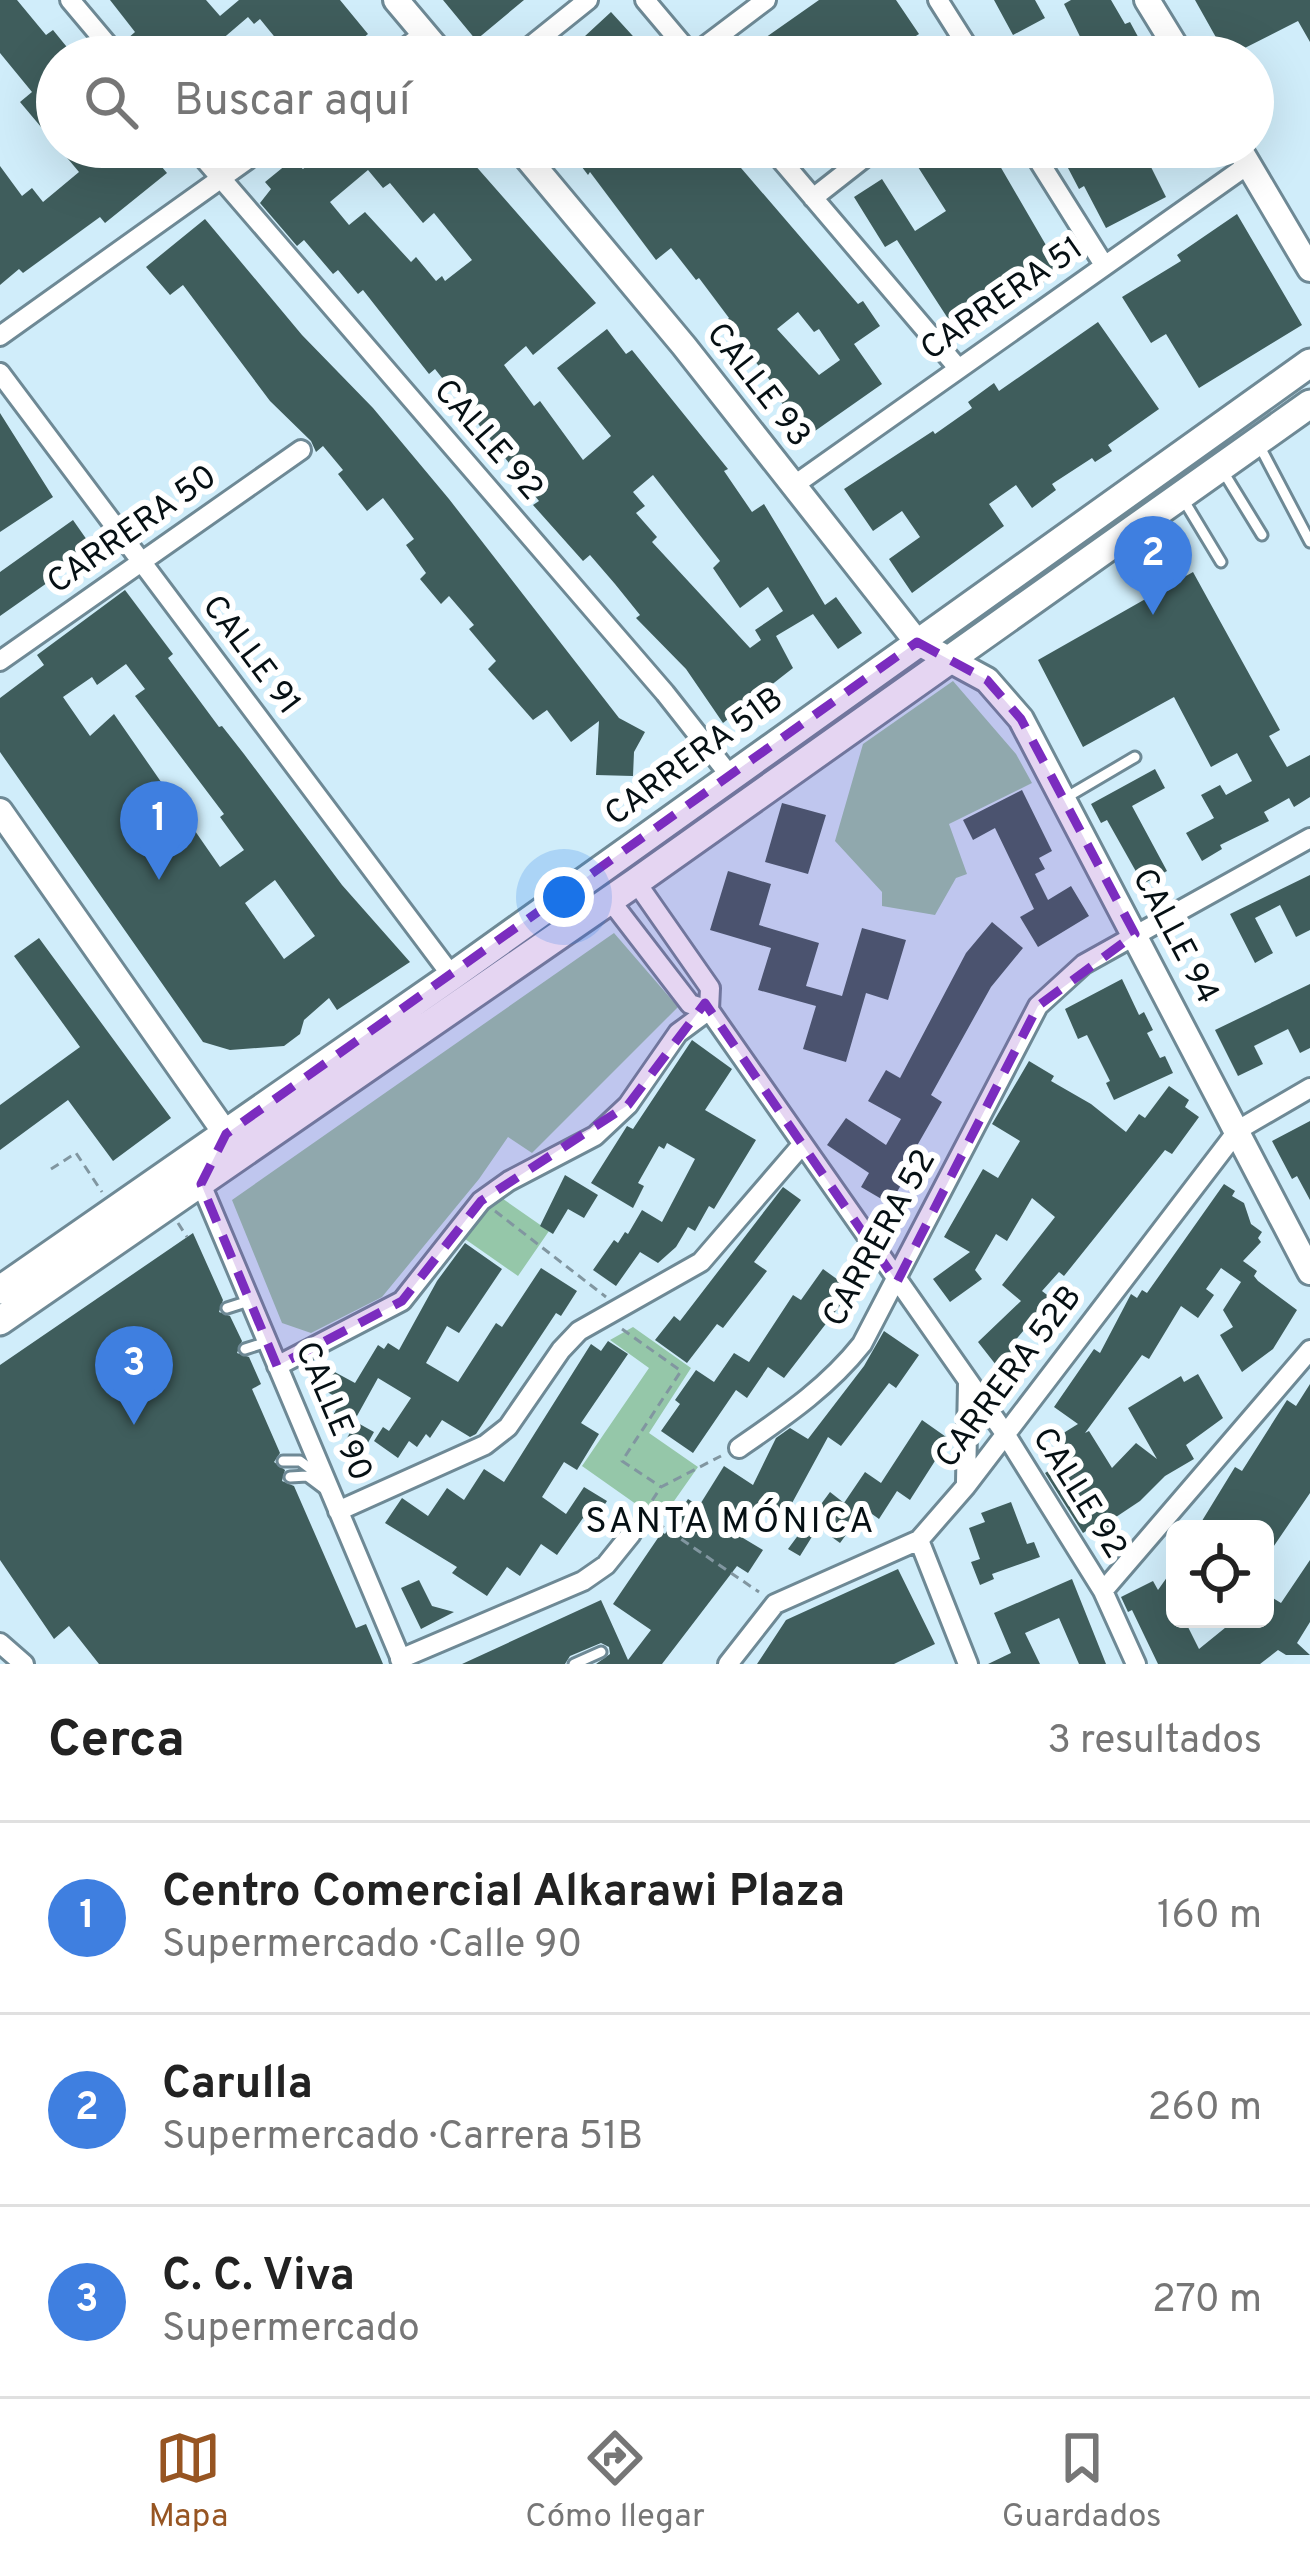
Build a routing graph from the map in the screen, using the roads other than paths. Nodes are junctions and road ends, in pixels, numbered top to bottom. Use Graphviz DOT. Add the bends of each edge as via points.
graph roads {
  1 [pos="70,0"];
  2 [pos="396,0"];
  3 [pos="588,0"];
  4 [pos="645,0"];
  5 [pos="766,0"];
  6 [pos="938,0"];
  7 [pos="1148,0"];
  8 [pos="425,33"];
  9 [pos="100,36"];
  10 [pos="421,36"];
  11 [pos="427,36"];
  12 [pos="543,36"];
  13 [pos="676,36"];
  14 [pos="719,36"];
  15 [pos="961,36"];
  16 [pos="1170,36"];
  17 [pos="212,168"];
  18 [pos="236,168"];
  19 [pos="536,168"];
  20 [pos="788,168"];
  21 [pos="851,168"];
  22 [pos="1043,168"];
  23 [pos="1228,168"];
  24 [pos="1250,168"];
  25 [pos="221,178"];
  26 [pos="813,198"];
  27 [pos="1104,265"];
  28 [pos="1310,269"];
  29 [pos="0,336"];
  30 [pos="1310,363"];
  31 [pos="958,368"];
  32 [pos="0,373"];
  33 [pos="1310,404"];
  34 [pos="1256,441"];
  35 [pos="301,450"];
  36 [pos="1220,466"];
  37 [pos="793,485"];
  38 [pos="1180,495"];
  39 [pos="1262,535"];
  40 [pos="1310,542"];
  41 [pos="142,562"];
  42 [pos="1221,562"];
  43 [pos="917,642"];
  44 [pos="949,659"];
  45 [pos="0,662"];
  46 [pos="1135,757"];
  47 [pos="731,777"];
  48 [pos="1063,799"];
  49 [pos="0,811"];
  50 [pos="1310,838"];
  51 [pos="636,882"];
  52 [pos="610,900"];
  53 [pos="1135,934"];
  54 [pos="452,976"];
  55 [pos="709,1010"];
  56 [pos="1310,1088"];
  57 [pos="1238,1130"];
  58 [pos="226,1134"];
  59 [pos="801,1146"];
  60 [pos="169,1174"];
  61 [pos="201,1184"];
  62 [pos="1310,1273"];
  63 [pos="897,1282"];
  64 [pos="0,1290"];
  65 [pos="249,1301"];
  66 [pos="227,1309"];
  67 [pos="0,1322"];
  68 [pos="267,1342"];
  69 [pos="245,1349"];
  70 [pos="1310,1350"];
  71 [pos="277,1366"];
  72 [pos="968,1382"];
  73 [pos="1004,1432"];
  74 [pos="739,1448"];
  75 [pos="284,1461"];
  76 [pos="290,1477"];
  77 [pos="966,1486"];
  78 [pos="332,1496"];
  79 [pos="632,1534"];
  80 [pos="919,1540"];
  81 [pos="1103,1591"];
  82 [pos="0,1643"];
  83 [pos="601,1652"];
  84 [pos="401,1661"];
  85 [pos="24,1664"];
  86 [pos="574,1664"];
  87 [pos="728,1664"];
  88 [pos="968,1664"];
  89 [pos="1136,1664"];
  1 -- 9 [label="street"];
  2 -- 8 [label="street"];
  3 -- 12 [label="street"];
  4 -- 13 [label="street"];
  5 -- 14 [label="street"];
  6 -- 15 [label="street"];
  7 -- 16 [label="street"];
  8 -- 10 [label="street"];
  8 -- 11 [label="street"];
  17 -- 25 [label="street, CALLE 92"];
  18 -- 25 [label="street"];
  19 -- 37 [label="street, CALLE 93"];
  20 -- 26 [label="street"];
  21 -- 26 [label="street"];
  22 -- 27 [label="street"];
  23 -- 27 [label="street, CARRERA 51"];
  24 -- 28 [label="street"];
  25 -- 29 [label="street"];
  25 -- 47 [label="street, CALLE 92"];
  26 -- 31 [label="street"];
  27 -- 31 [label="street, CARRERA 51"];
  30 -- 43 [label="main road, CARRERA 51B"];
  31 -- 37 [label="street, CARRERA 51"];
  32 -- 41 [label="street, CALLE 91"];
  33 -- 34 [label="main road, CARRERA 51B"];
  34 -- 36 [label="main road, CARRERA 51B"];
  34 -- 40 [label="lane"];
  35 -- 41 [label="street, CARRERA 50"];
  36 -- 38 [label="main road, CARRERA 51B"];
  36 -- 39 [label="lane"];
  37 -- 43 [label="street, CALLE 93"];
  38 -- 42 [label="lane"];
  38 -- 44 [label="main road, CARRERA 51B"];
  41 -- 45 [label="street, CARRERA 50"];
  41 -- 54 [label="street, CALLE 91"];
  43 -- 44 [label="street, CALLE 93"];
  43 -- 47 [label="main road, CARRERA 51B"];
  44 -- 48 [label="street, CALLE 94" via="987,680 1021,719"];
  44 -- 51 [label="main road, CARRERA 51B"];
  46 -- 48 [label="lane"];
  47 -- 54 [label="main road, CARRERA 51B"];
  48 -- 53 [label="street, CALLE 94"];
  49 -- 58 [label="street"];
  50 -- 53 [label="street, CARRERA 52"];
  51 -- 52 [label="main road, CARRERA 51B"];
  51 -- 55 [label="street, CALLE 92" via="710,988"];
  52 -- 55 [label="street, CALLE 92" via="690,1004"];
  52 -- 61 [label="main road, CARRERA 51B"];
  53 -- 57 [label="street, CALLE 94"];
  53 -- 63 [label="street, CARRERA 52" via="1084,964 1038,1006"];
  54 -- 58 [label="main road, CARRERA 51B"];
  55 -- 59 [label="street, CALLE 92"];
  55 -- 71 [label="street" via="678,1033 628,1105 595,1136 482,1201 402,1300"];
  56 -- 57 [label="street, CARRERA 52B"];
  57 -- 62 [label="street, CALLE 94"];
  57 -- 73 [label="street, CARRERA 52B"];
  58 -- 60 [label="main road, CARRERA 51B"];
  58 -- 61 [label="street"];
  59 -- 63 [label="street, CALLE 92"];
  59 -- 78 [label="street" via="701,1262 579,1331 485,1445"];
  60 -- 61 [label="street"];
  60 -- 64 [label="main road, CARRERA 51B"];
  61 -- 65 [label="street, CALLE 90"];
  61 -- 67 [label="main road, CARRERA 51B"];
  63 -- 72 [label="street, CALLE 92"];
  63 -- 74 [label="street, CARRERA 52" via="836,1377"];
  65 -- 66 [label="lane"];
  65 -- 68 [label="street, CALLE 90"];
  68 -- 69 [label="lane"];
  68 -- 71 [label="street, CALLE 90"];
  70 -- 81 [label="street"];
  71 -- 78 [label="street, CALLE 90"];
  72 -- 73 [label="street, CALLE 92"];
  72 -- 77 [label="street"];
  73 -- 77 [label="street, CARRERA 52B"];
  73 -- 81 [label="street, CALLE 92"];
  75 -- 78 [label="lane" via="300,1461"];
  76 -- 78 [label="lane" via="307,1476"];
  77 -- 80 [label="street, CARRERA 52B"];
  78 -- 84 [label="street, CALLE 90"];
  79 -- 84 [label="street" via="583,1581"];
  80 -- 87 [label="street, CARRERA 52B" via="775,1604"];
  80 -- 88 [label="street"];
  81 -- 89 [label="street, CALLE 92"];
  82 -- 85 [label="street"];
  83 -- 86 [label="lane"];
}
